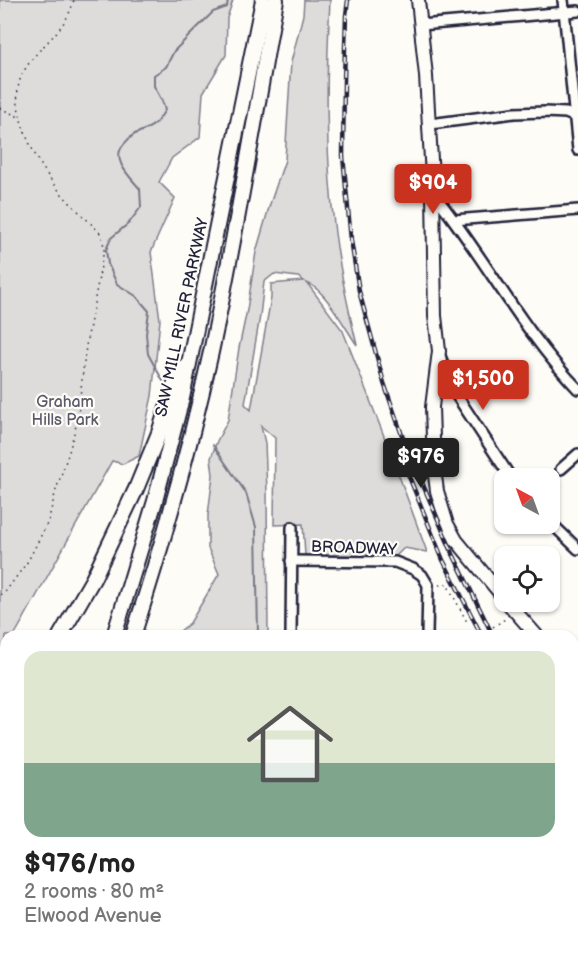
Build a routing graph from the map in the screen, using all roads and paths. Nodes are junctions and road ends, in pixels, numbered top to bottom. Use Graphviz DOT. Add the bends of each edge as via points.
graph roads {
  1 [pos="74,0"];
  2 [pos="263,0"];
  3 [pos="276,0"];
  4 [pos="418,0"];
  5 [pos="563,0"];
  6 [pos="578,11"];
  7 [pos="563,12"];
  8 [pos="421,25"];
  9 [pos="0,108"];
  10 [pos="576,117"];
  11 [pos="21,118"];
  12 [pos="430,124"];
  13 [pos="578,150"];
  14 [pos="433,193"];
  15 [pos="578,210"];
  16 [pos="454,220"];
  17 [pos="196,329"];
  18 [pos="439,351"];
  19 [pos="578,389"];
  20 [pos="578,454"];
  21 [pos="184,462"];
  22 [pos="504,468"];
  23 [pos="561,469"];
  24 [pos="292,527"];
  25 [pos="560,532"];
  26 [pos="578,549"];
  27 [pos="291,561"];
  28 [pos="439,585"];
  29 [pos="494,586"];
  30 [pos="0,595"];
  31 [pos="516,612"];
  32 [pos="505,619"];
  33 [pos="467,622"];
  34 [pos="493,627"];
  35 [pos="63,630"];
  36 [pos="116,630"];
  37 [pos="134,630"];
  38 [pos="144,630"];
  39 [pos="291,630"];
  40 [pos="427,630"];
  41 [pos="532,630"];
  1 -- 11 [label="path" via="59,31 23,72 17,97"];
  2 -- 17 [label="highway, SAW MILL RIVER PARKWAY"];
  3 -- 21 [label="highway, SAW MILL RIVER PARKWAY" via="223,292"];
  4 -- 8 [label="main road"];
  5 -- 7 [label="street"];
  6 -- 7 [label="street"];
  7 -- 8 [label="street"];
  7 -- 10 [label="street"];
  8 -- 12 [label="main road"];
  9 -- 11 [label="path"];
  10 -- 12 [label="street" via="566,113 514,113"];
  10 -- 13 [label="street"];
  11 -- 30 [label="path" via="41,165 61,193 100,233 104,250 77,422 48,522 28,561"];
  12 -- 14 [label="main road"];
  14 -- 16 [label="street"];
  14 -- 18 [label="main road"];
  15 -- 16 [label="street"];
  16 -- 19 [label="street" via="550,359"];
  17 -- 35 [label="highway" via="136,489"];
  17 -- 36 [label="highway, SAW MILL RIVER PARKWAY" via="162,477"];
  18 -- 22 [label="street" via="457,396"];
  18 -- 29 [label="main road" via="432,407 437,491 456,540"];
  20 -- 23 [label="street"];
  21 -- 37 [label="highway, SAW MILL RIVER PARKWAY"];
  21 -- 38 [label="highway"];
  24 -- 27 [label="street"];
  25 -- 26 [label="street"];
  27 -- 39 [label="street"];
  27 -- 40 [label="street, BROADWAY" via="395,562 412,569 428,585"];
  28 -- 33 [label="path" via="447,584"];
  31 -- 41 [label="main road"];
  32 -- 34 [label="path"];
}
